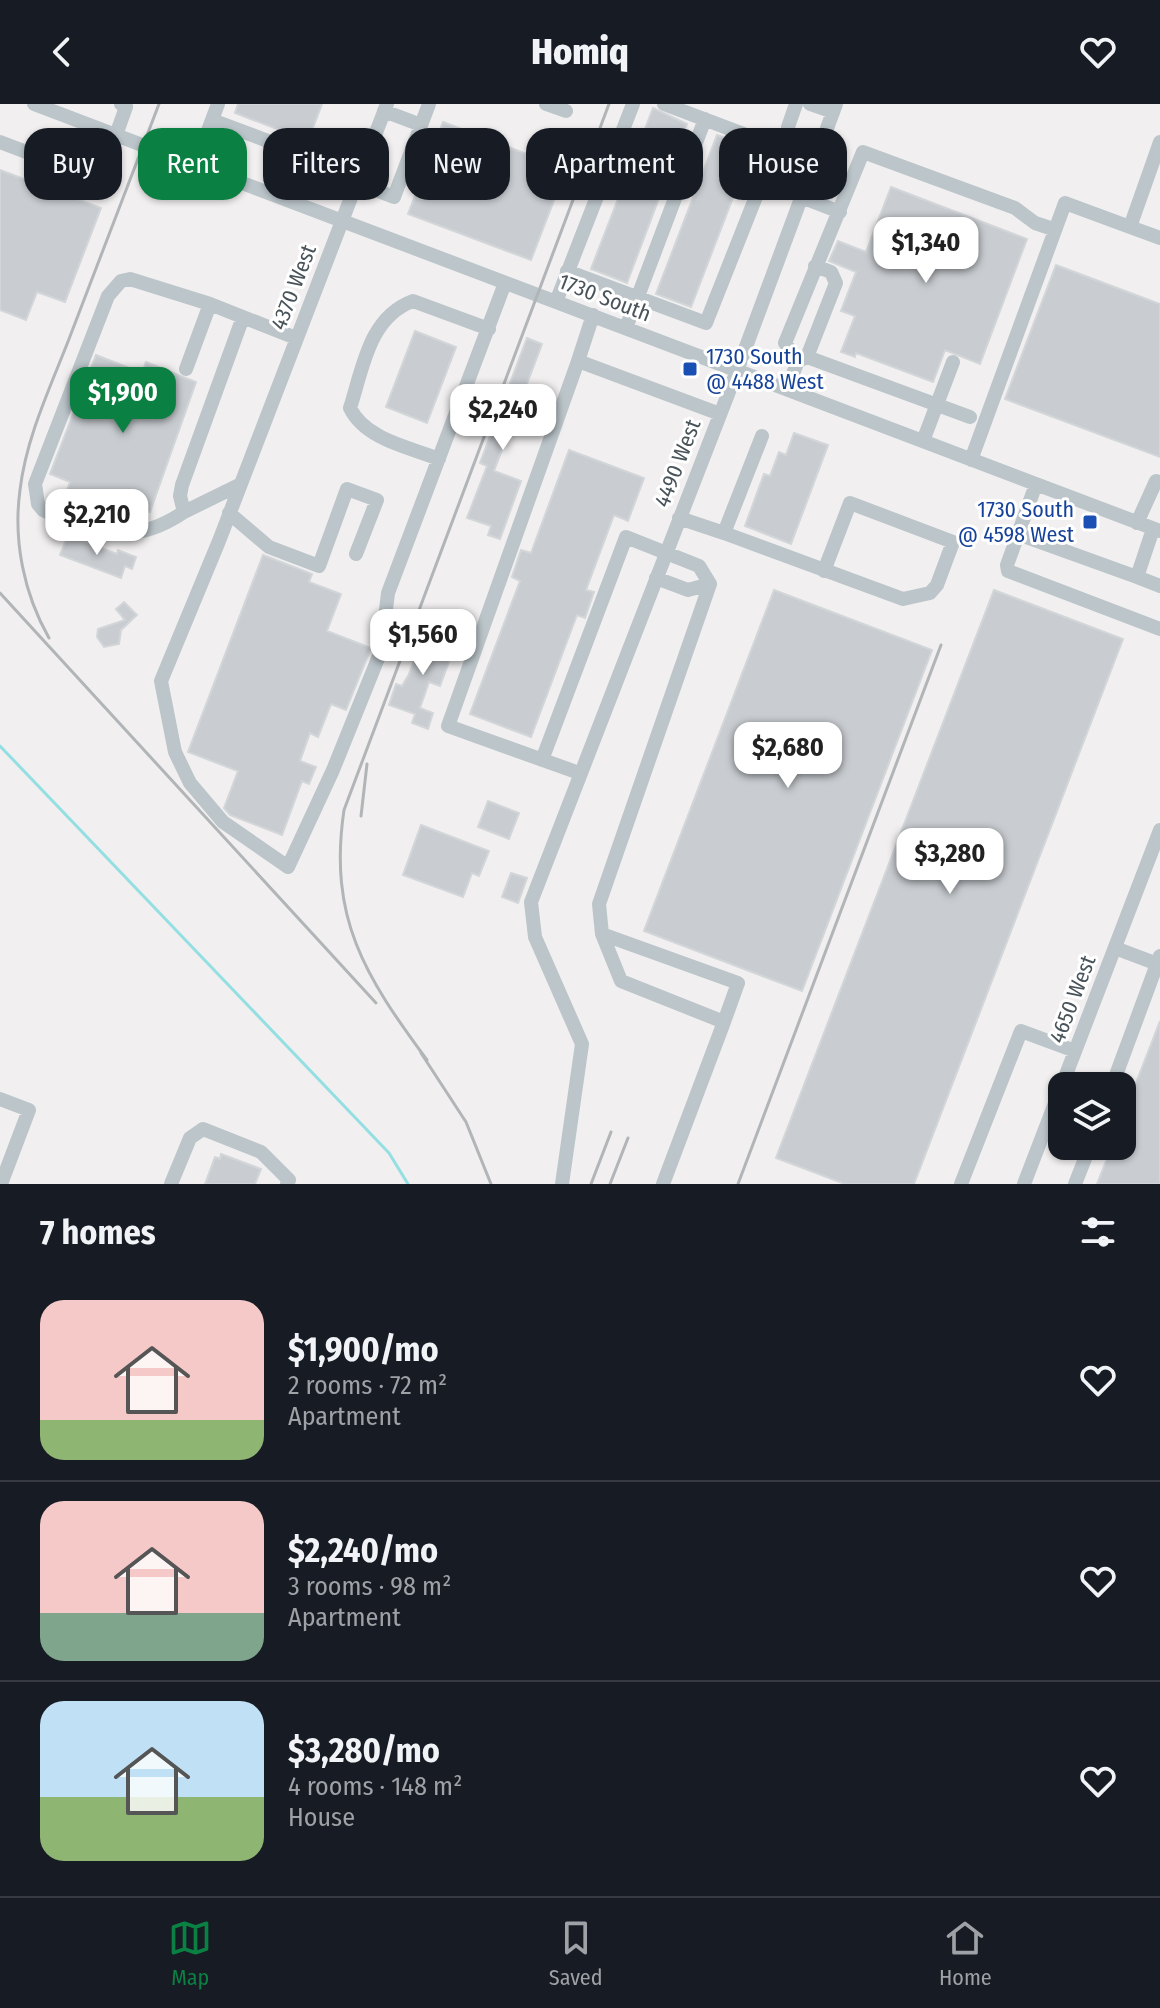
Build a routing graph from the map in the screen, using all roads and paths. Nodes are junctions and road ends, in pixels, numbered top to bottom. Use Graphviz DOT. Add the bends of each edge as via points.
graph roads {
  1 [pos="34,104"];
  2 [pos="121,104"];
  3 [pos="218,104"];
  4 [pos="429,104"];
  5 [pos="546,104"];
  6 [pos="633,104"];
  7 [pos="664,104"];
  8 [pos="796,104"];
  9 [pos="810,104"];
  10 [pos="385,108"];
  11 [pos="834,108"];
  12 [pos="566,111"];
  13 [pos="705,119"];
  14 [pos="212,120"];
  15 [pos="421,125"];
  16 [pos="788,127"];
  17 [pos="98,128"];
  18 [pos="121,128"];
  19 [pos="209,128"];
  20 [pos="378,128"];
  21 [pos="729,128"];
  22 [pos="827,128"];
  23 [pos="263,139"];
  24 [pos="0,142"];
  25 [pos="1160,142"];
  26 [pos="24,151"];
  27 [pos="389,195"];
  28 [pos="288,200"];
  29 [pos="350,200"];
  30 [pos="755,200"];
  31 [pos="800,200"];
  32 [pos="809,200"];
  33 [pos="840,212"];
  34 [pos="342,221"];
  35 [pos="1130,227"];
  36 [pos="1053,229"];
  37 [pos="1160,238"];
  38 [pos="815,266"];
  39 [pos="567,271"];
  40 [pos="505,283"];
  41 [pos="637,298"];
  42 [pos="556,302"];
  43 [pos="210,304"];
  44 [pos="593,315"];
  45 [pos="243,317"];
  46 [pos="626,328"];
  47 [pos="489,329"];
  48 [pos="296,338"];
  49 [pos="802,359"];
  50 [pos="578,361"];
  51 [pos="953,362"];
  52 [pos="186,369"];
  53 [pos="737,371"];
  54 [pos="787,389"];
  55 [pos="936,405"];
  56 [pos="720,414"];
  57 [pos="970,417"];
  58 [pos="762,436"];
  59 [pos="923,441"];
  60 [pos="439,459"];
  61 [pos="971,460"];
  62 [pos="1156,481"];
  63 [pos="1036,484"];
  64 [pos="239,485"];
  65 [pos="184,512"];
  66 [pos="229,513"];
  67 [pos="679,518"];
  68 [pos="1137,523"];
  69 [pos="1157,530"];
  70 [pos="724,533"];
  71 [pos="1018,534"];
  72 [pos="356,554"];
  73 [pos="666,554"];
  74 [pos="824,571"];
  75 [pos="1137,577"];
  76 [pos="656,578"];
  77 [pos="710,584"];
  78 [pos="1160,586"];
  79 [pos="1160,629"];
  80 [pos="542,760"];
  81 [pos="579,773"];
  82 [pos="1160,830"];
  83 [pos="1157,849"];
  84 [pos="602,934"];
  85 [pos="1115,948"];
  86 [pos="1159,962"];
  87 [pos="724,1022"];
  88 [pos="1075,1051"];
  89 [pos="1117,1072"];
  90 [pos="0,1099"];
  91 [pos="1047,1124"];
  92 [pos="1084,1160"];
  93 [pos="1,1184"];
  94 [pos="171,1184"];
  95 [pos="287,1184"];
  96 [pos="562,1184"];
  97 [pos="663,1184"];
  98 [pos="961,1184"];
  99 [pos="1024,1184"];
  100 [pos="1075,1184"];
  1 -- 17 [label="street, 1730 South"];
  2 -- 18 [label="street" via="126,110"];
  3 -- 14 [label="street"];
  4 -- 15 [label="street"];
  5 -- 12 [label="street"];
  6 -- 39 [label="street"];
  7 -- 13 [label="street"];
  8 -- 16 [label="street"];
  9 -- 11 [label="street"];
  10 -- 15 [label="street"];
  10 -- 20 [label="street, 4370 West"];
  11 -- 22 [label="street, 4490 West"];
  13 -- 21 [label="street"];
  13 -- 41 [label="street"];
  14 -- 19 [label="street"];
  14 -- 23 [label="street"];
  15 -- 27 [label="street" via="394,197"];
  24 -- 26 [label="street"];
  25 -- 35 [label="street"];
  28 -- 34 [label="street, 1730 South"];
  29 -- 34 [label="street, 4370 West"];
  30 -- 41 [label="street" via="709,321 698,323"];
  31 -- 53 [label="street, 4490 West"];
  32 -- 33 [label="street"];
  33 -- 36 [label="street" via="863,152 1015,208"];
  33 -- 38 [label="street"];
  34 -- 40 [label="street, 1730 South"];
  34 -- 48 [label="street, 4370 West"];
  35 -- 36 [label="street" via="1065,203"];
  35 -- 37 [label="street"];
  36 -- 61 [label="street"];
  38 -- 49 [label="street" via="785,343"];
  38 -- 49 [label="street" via="831,272 836,283"];
  39 -- 41 [label="street"];
  39 -- 42 [label="street"];
  40 -- 42 [label="street, 1730 South"];
  40 -- 47 [label="street"];
  41 -- 46 [label="street"];
  42 -- 44 [label="street, 1730 South"];
  43 -- 45 [label="street"];
  43 -- 52 [label="street"];
  43 -- 65 [label="street" via="130,279 116,285 35,484 43,510 108,536 156,530"];
  44 -- 46 [label="street, 1730 South"];
  44 -- 50 [label="street"];
  45 -- 48 [label="street"];
  45 -- 65 [label="street" via="182,485"];
  46 -- 53 [label="street, 1730 South"];
  47 -- 60 [label="street"];
  47 -- 60 [label="street" via="413,301 400,305 376,328 350,408 371,432"];
  48 -- 64 [label="street, 4370 West"];
  49 -- 54 [label="street"];
  49 -- 55 [label="street"];
  50 -- 56 [label="street"];
  50 -- 80 [label="street" via="448,726"];
  51 -- 55 [label="street"];
  53 -- 54 [label="street, 1730 South"];
  53 -- 56 [label="street, 4490 West"];
  54 -- 59 [label="street, 1730 South"];
  55 -- 57 [label="street"];
  55 -- 59 [label="street"];
  56 -- 67 [label="street, 4490 West"];
  58 -- 70 [label="street"];
  59 -- 61 [label="street, 1730 South"];
  60 -- 66 [label="street, 4370 West" via="388,593 381,651 288,867 223,822 190,783 175,752 161,681"];
  61 -- 63 [label="street, 1730 South"];
  62 -- 68 [label="street"];
  63 -- 68 [label="street, 1730 South"];
  63 -- 71 [label="street"];
  64 -- 65 [label="street"];
  64 -- 66 [label="street, 4370 West"];
  66 -- 72 [label="street" via="269,547 319,566 347,489 377,500"];
  67 -- 70 [label="street"];
  67 -- 73 [label="street, 4490 West"];
  68 -- 69 [label="street, 1730 South"];
  69 -- 75 [label="street"];
  70 -- 74 [label="street"];
  71 -- 75 [label="street"];
  71 -- 79 [label="street" via="1007,565 1014,576"];
  73 -- 76 [label="street, 4490 West"];
  73 -- 77 [label="street" via="699,566"];
  73 -- 80 [label="street" via="626,537"];
  74 -- 74 [label="street" via="903,599 930,593 953,542 850,503"];
  75 -- 78 [label="street"];
  76 -- 77 [label="street" via="688,590"];
  76 -- 81 [label="street, 4490 West"];
  77 -- 84 [label="street" via="599,904"];
  80 -- 81 [label="street"];
  81 -- 96 [label="street, 4490 West" via="531,902 531,921 582,1044"];
  82 -- 83 [label="street, 4650 West"];
  83 -- 85 [label="street, 4650 West"];
  84 -- 87 [label="street" via="621,981"];
  84 -- 87 [label="street" via="738,983"];
  85 -- 86 [label="street"];
  85 -- 88 [label="street, 4650 West"];
  86 -- 89 [label="street"];
  87 -- 97 [label="street"];
  88 -- 91 [label="street, 4650 West"];
  88 -- 98 [label="street" via="1021,1031"];
  90 -- 93 [label="street" via="29,1110"];
  91 -- 99 [label="street, 4650 West"];
  92 -- 100 [label="street"];
  94 -- 95 [label="street" via="190,1138 203,1129 261,1152 289,1180"];
}
